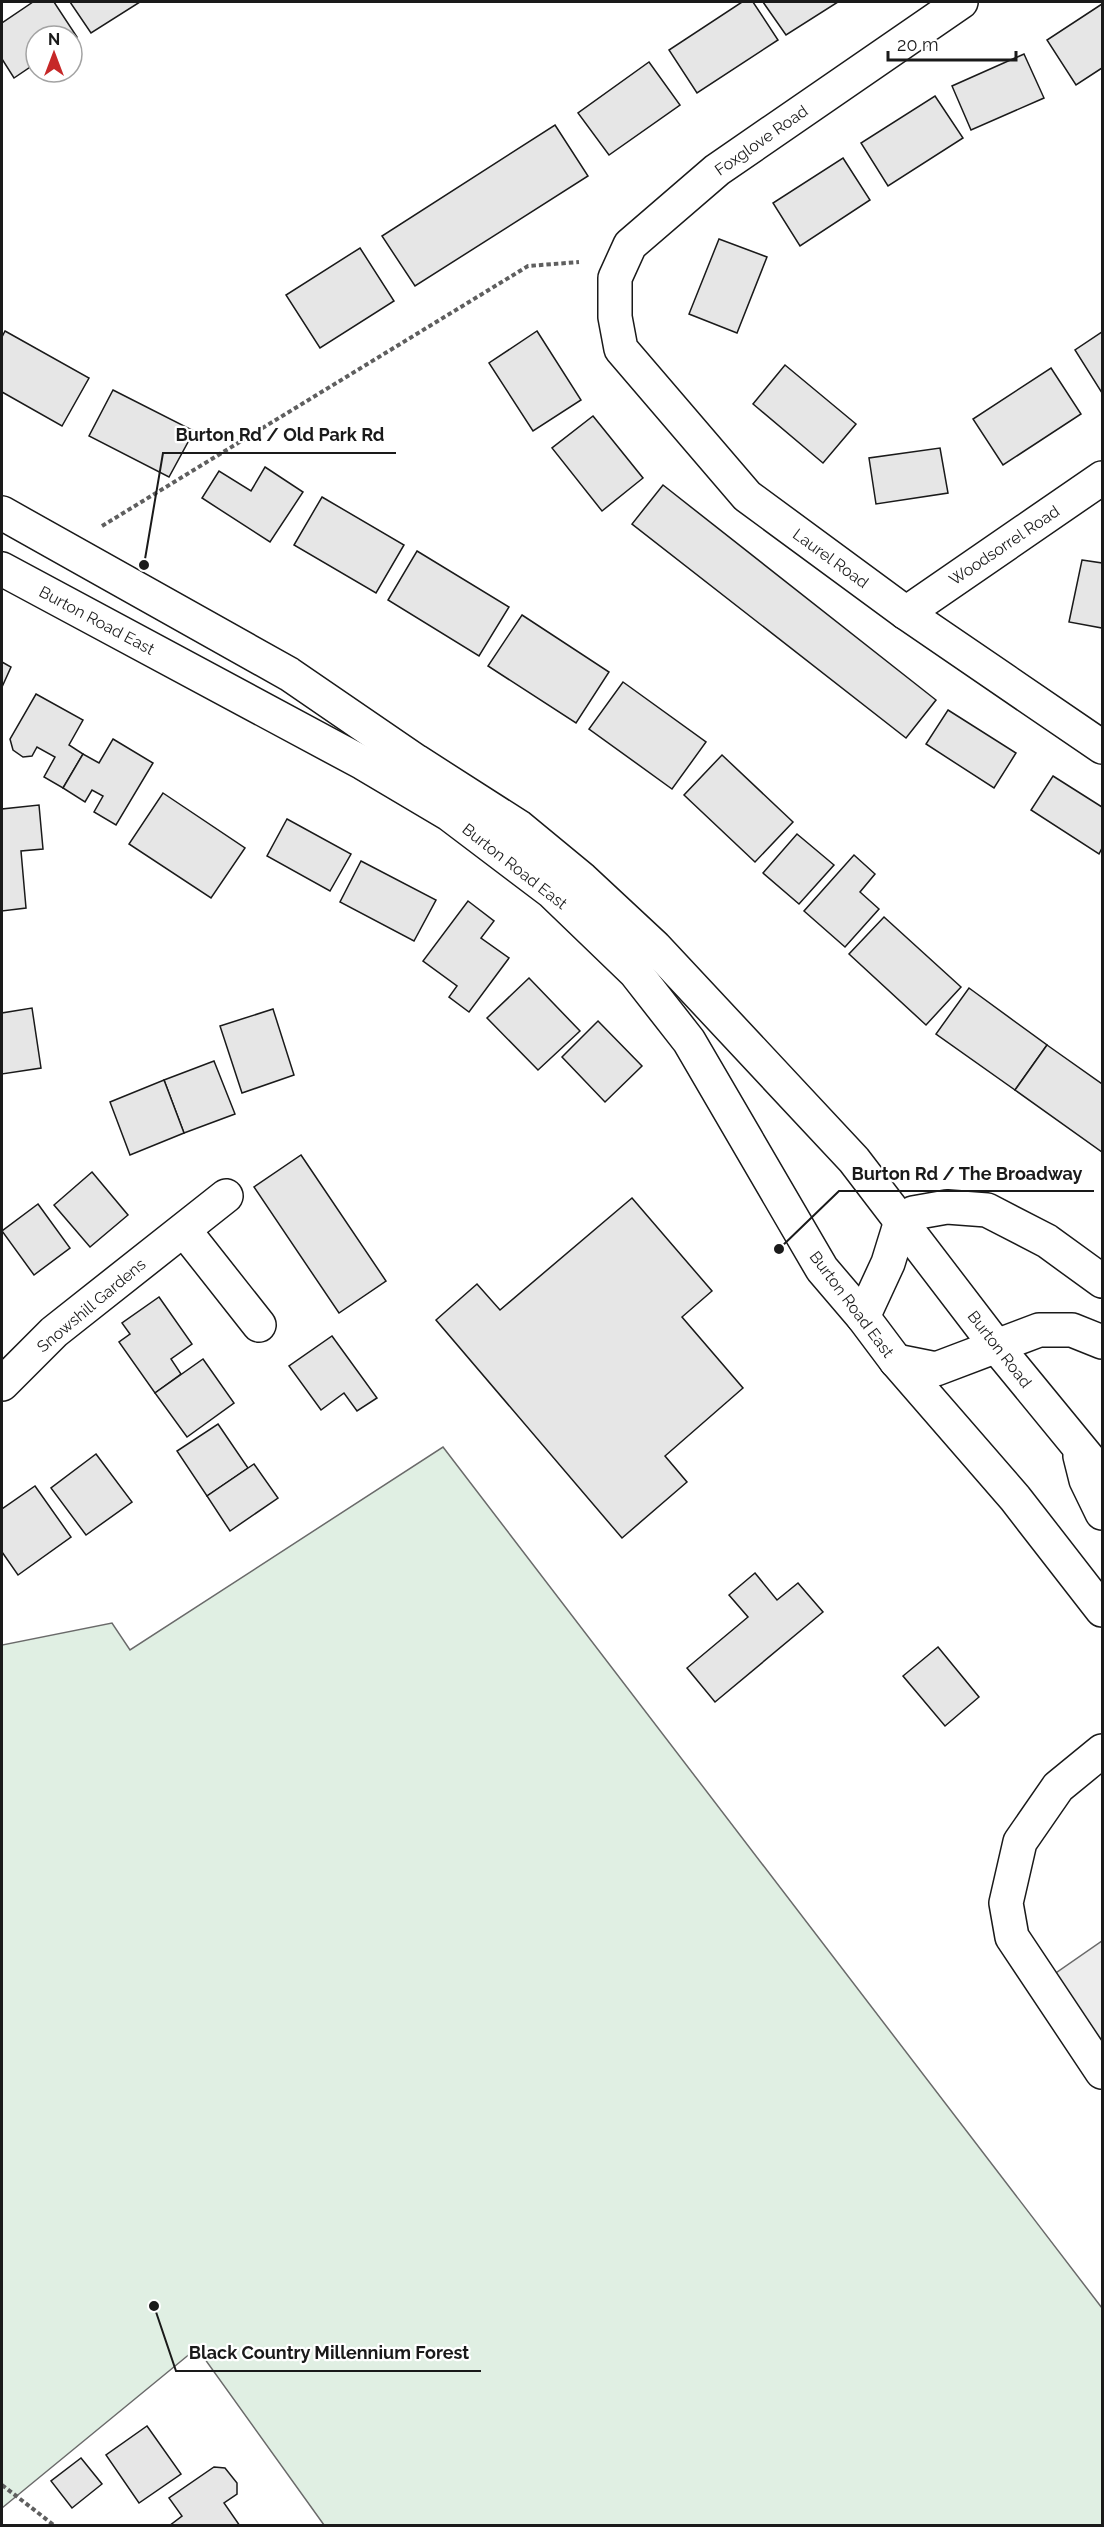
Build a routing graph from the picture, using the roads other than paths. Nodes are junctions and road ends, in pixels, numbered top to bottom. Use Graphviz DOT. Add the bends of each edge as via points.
graph roads {
  1 [pos="961,2"];
  2 [pos="615,317"];
  3 [pos="1102,478"];
  4 [pos="2,513"];
  5 [pos="2,569"];
  6 [pos="906,613"];
  7 [pos="1102,747"];
  8 [pos="226,1196"];
  9 [pos="901,1221"];
  10 [pos="184,1230"];
  11 [pos="1102,1281"];
  12 [pos="863,1317"];
  13 [pos="259,1325"];
  14 [pos="1102,1342"];
  15 [pos="997,1347"];
  16 [pos="896,1361"];
  17 [pos="2,1384"];
  18 [pos="1078,1446"];
  19 [pos="1102,1476"];
  20 [pos="1102,1513"];
  21 [pos="1102,1610"];
  22 [pos="1102,1751"];
  23 [pos="1102,2072"];
  1 -- 2 [label="main road, Foxglove Road" via="717,170 630,245 615,278"];
  2 -- 6 [label="main road, Laurel Road" via="621,349 747,496"];
  3 -- 6 [label="main road, Woodsorrel Road"];
  4 -- 9 [label="main road, Burton Road East" via="289,674 519,827 656,947 854,1160"];
  5 -- 12 [label="main road, Burton Road East" via="363,763 449,814 552,892 635,972 689,1041 822,1269"];
  6 -- 7 [label="main road, Laurel Road"];
  8 -- 10 [label="main road, Snowshill Gardens"];
  9 -- 11 [label="main road" via="913,1213 947,1207 987,1210 1047,1241"];
  9 -- 12 [label="main road" via="888,1263"];
  9 -- 15 [label="main road, Burton Road"];
  10 -- 13 [label="main road"];
  10 -- 17 [label="main road, Snowshill Gardens" via="54,1332"];
  12 -- 16 [label="main road, Burton Road East"];
  14 -- 15 [label="main road" via="1072,1330 1039,1330"];
  15 -- 16 [label="main road" via="936,1369"];
  15 -- 18 [label="main road, Burton Road"];
  16 -- 21 [label="main road" via="1016,1497"];
  18 -- 19 [label="main road, Burton Road"];
  18 -- 20 [label="main road" via="1083,1471"];
  22 -- 23 [label="main road" via="1058,1786 1020,1842 1006,1903 1012,1937"];
}
